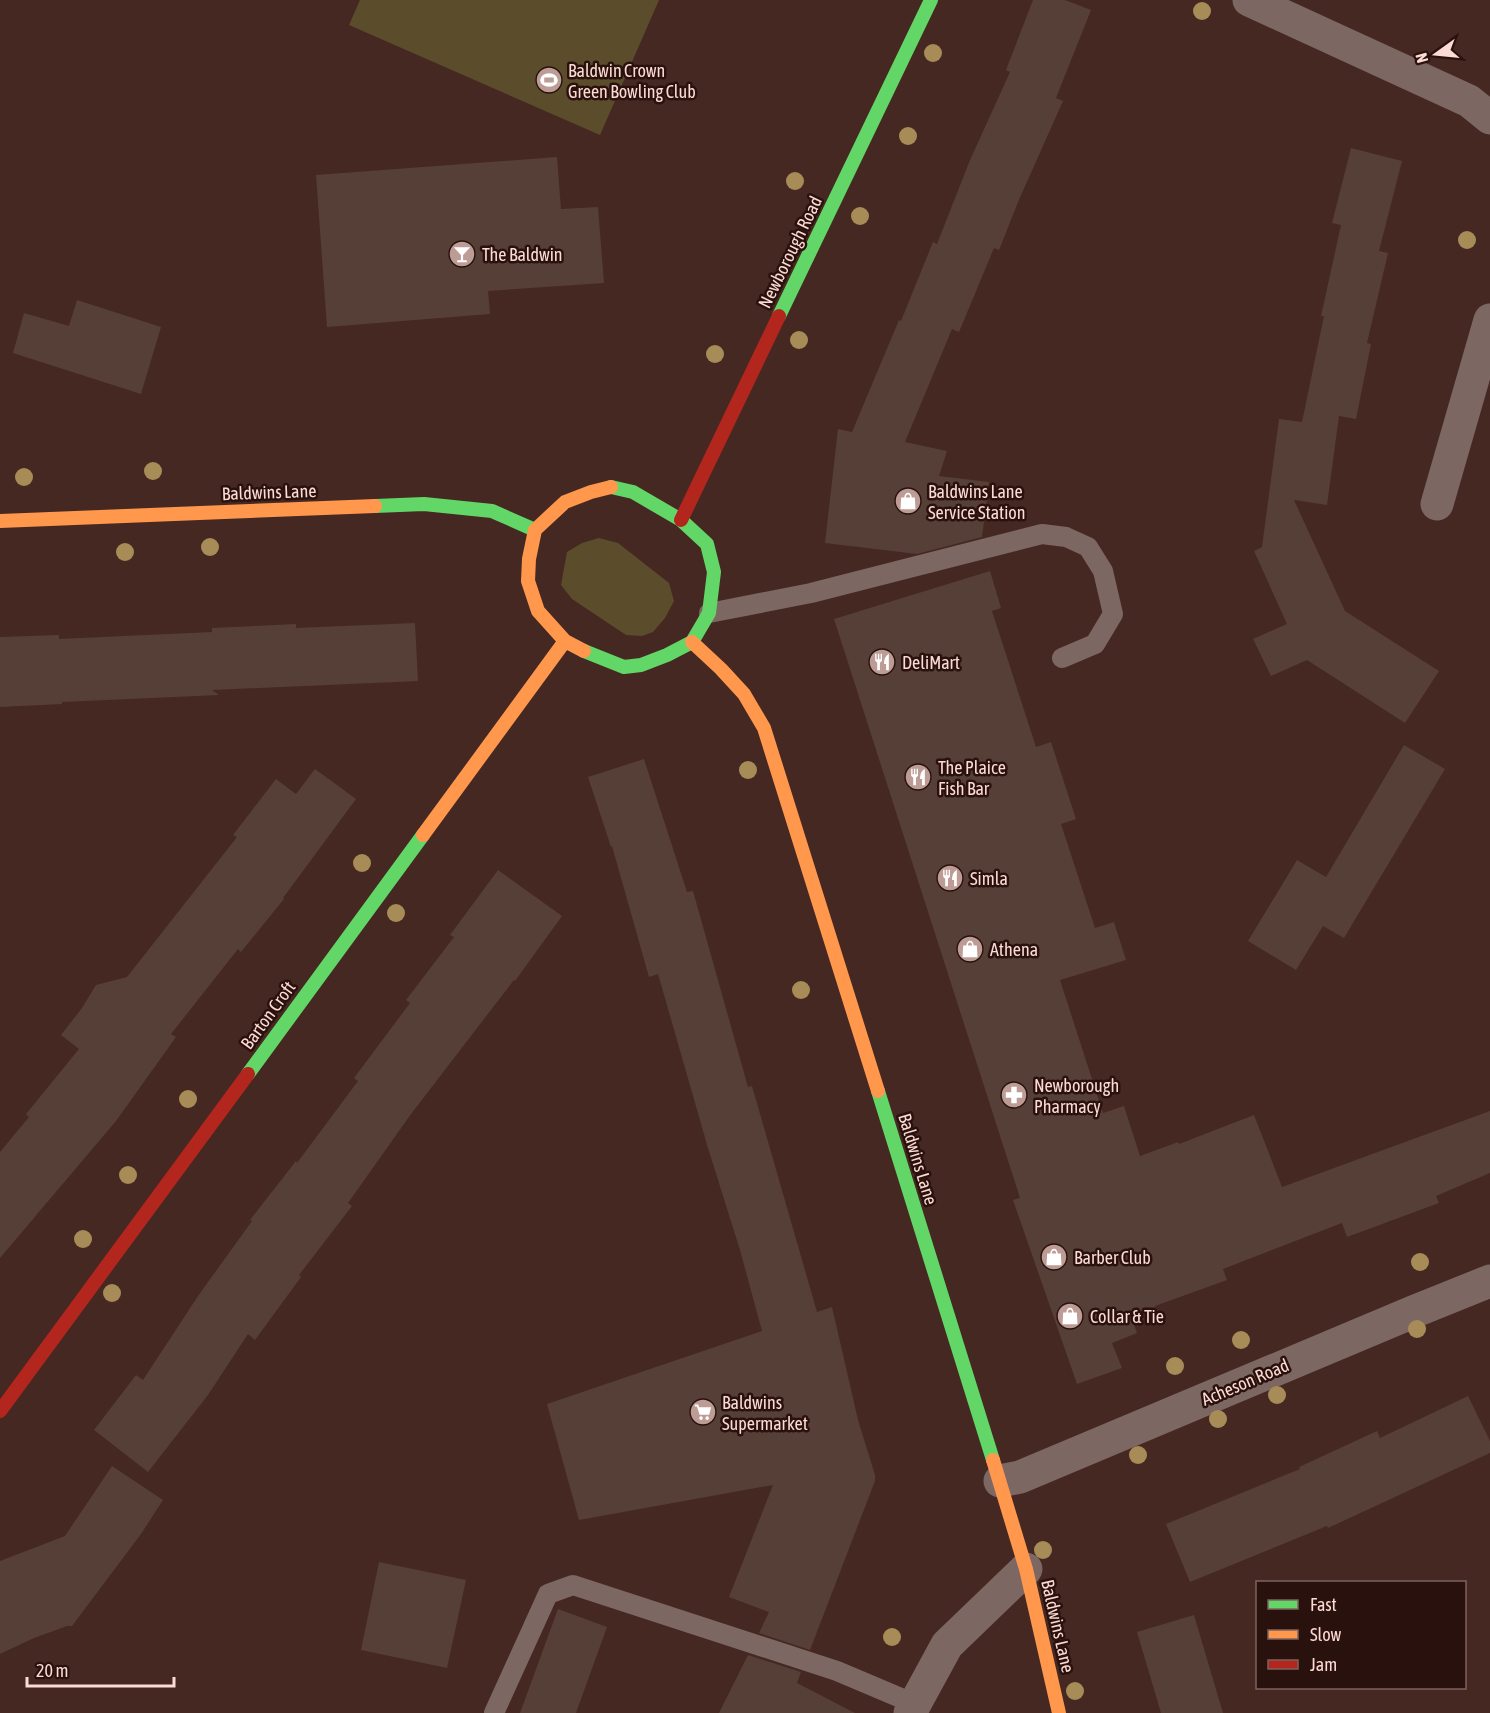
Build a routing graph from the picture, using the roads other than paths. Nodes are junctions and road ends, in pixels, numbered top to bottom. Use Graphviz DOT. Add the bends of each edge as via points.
graph roads {
  1 [pos="931,0"];
  2 [pos="1249,0"];
  3 [pos="1490,118"];
  4 [pos="1490,320"];
  5 [pos="1437,504"];
  6 [pos="681,520"];
  7 [pos="0,522"];
  8 [pos="535,530"];
  9 [pos="709,614"];
  10 [pos="565,641"];
  11 [pos="692,642"];
  12 [pos="1062,658"];
  13 [pos="1490,1281"];
  14 [pos="0,1411"];
  15 [pos="1000,1481"];
  16 [pos="1026,1569"];
  17 [pos="913,1708"];
  18 [pos="494,1713"];
  19 [pos="1059,1713"];
  1 -- 6 [label="street, Newborough Road"];
  2 -- 3 [label="street" via="1469,101"];
  4 -- 5 [label="street"];
  6 -- 8 [label="street" via="633,492 611,487 565,502"];
  6 -- 9 [label="street" via="706,544 714,572"];
  7 -- 8 [label="street, Baldwins Lane" via="424,504 492,511"];
  8 -- 10 [label="street" via="528,581 538,611"];
  9 -- 11 [label="street"];
  9 -- 12 [label="lane" via="811,593 1042,534 1066,537 1088,547 1103,571 1113,614 1095,644"];
  10 -- 11 [label="street" via="624,667 641,665"];
  10 -- 14 [label="street, Barton Croft"];
  11 -- 15 [label="street, Baldwins Lane" via="744,694 764,728"];
  13 -- 15 [label="street, Acheson Road"];
  15 -- 16 [label="street, Baldwins Lane"];
  16 -- 17 [label="street" via="947,1646"];
  16 -- 19 [label="street, Baldwins Lane"];
  17 -- 18 [label="lane" via="837,1671 573,1585 548,1594"];
}
